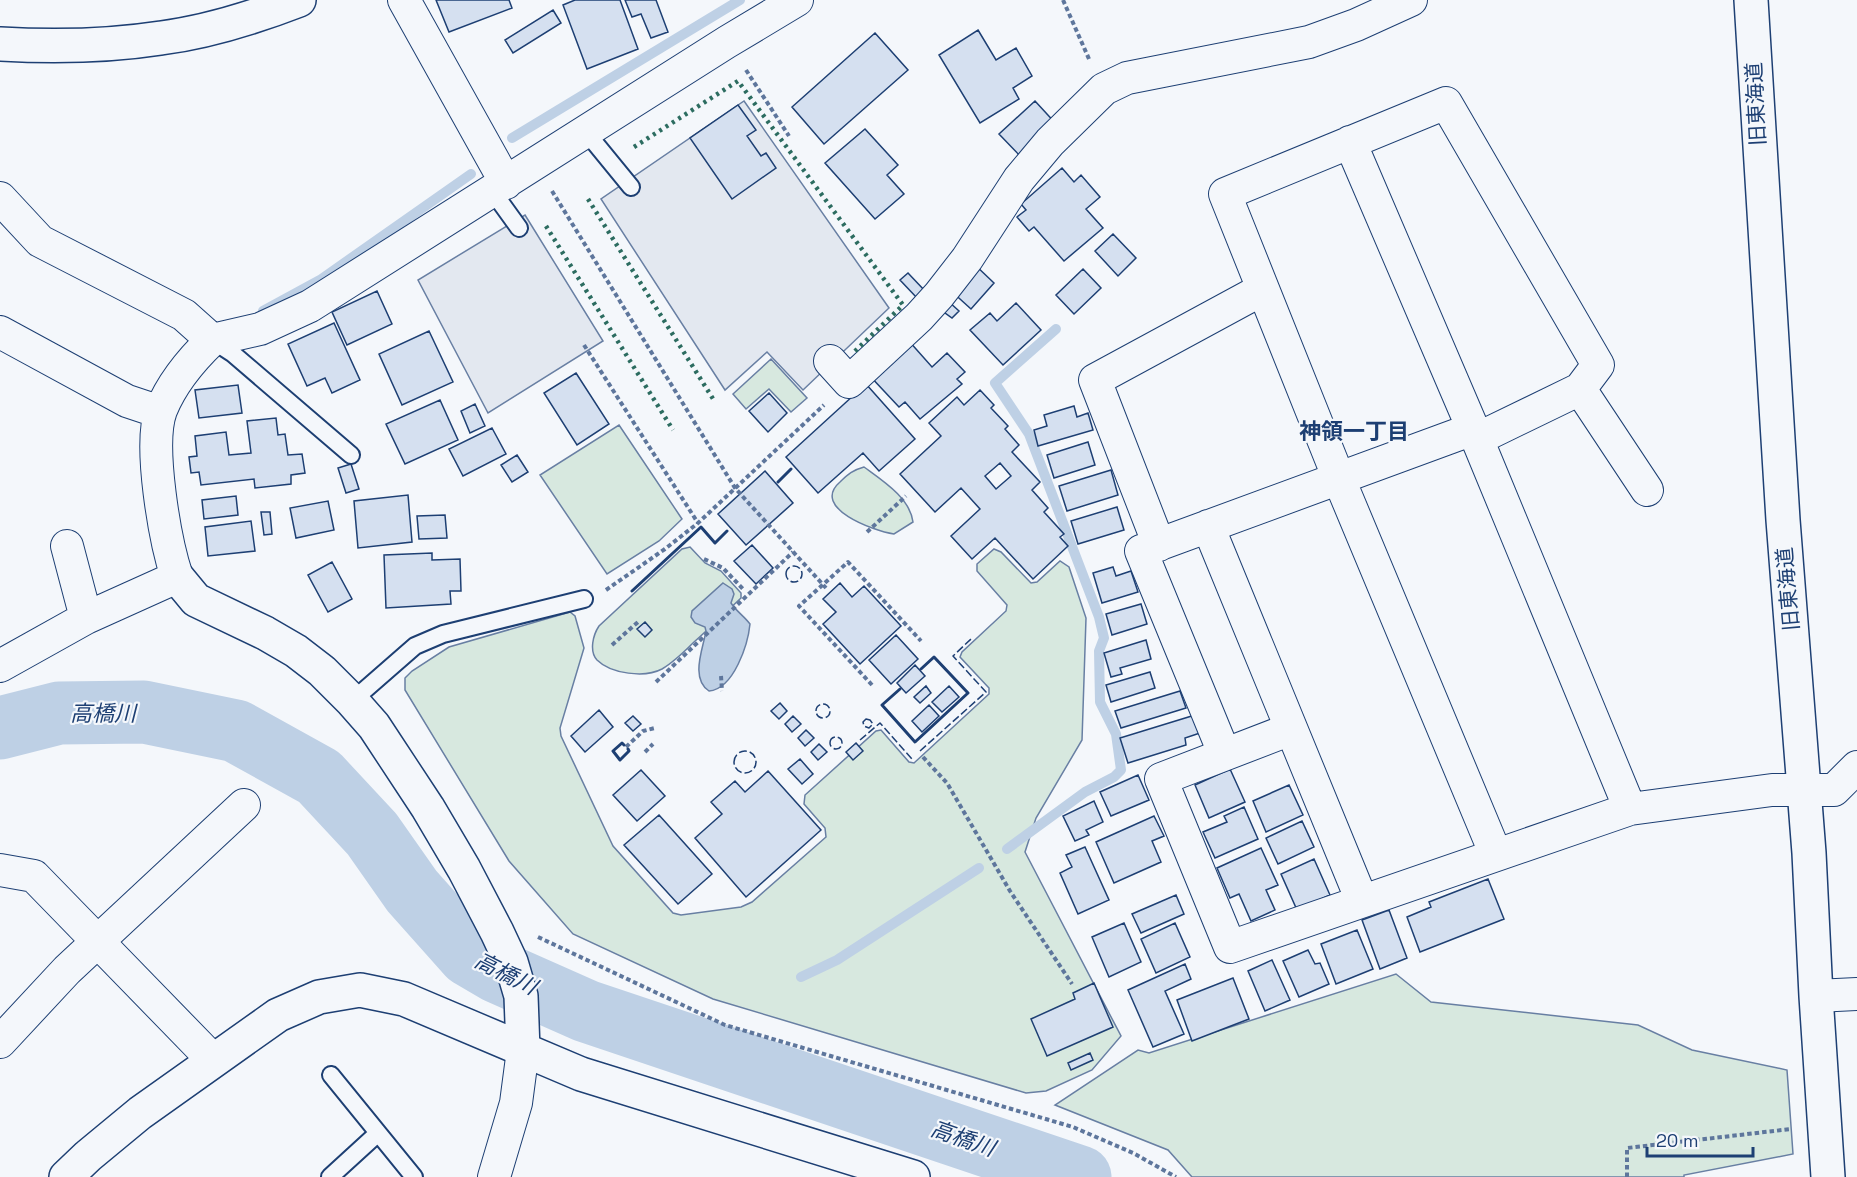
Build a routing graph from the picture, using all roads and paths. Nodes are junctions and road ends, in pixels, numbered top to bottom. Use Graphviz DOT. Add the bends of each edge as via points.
graph roads {
  1 [pos="299,0"];
  2 [pos="404,0"];
  3 [pos="797,0"];
  4 [pos="1063,0"];
  5 [pos="1411,0"];
  6 [pos="1751,0"];
  7 [pos="727,42"];
  8 [pos="0,44"];
  9 [pos="1104,89"];
  10 [pos="586,132"];
  11 [pos="789,136"];
  12 [pos="1350,142"];
  13 [pos="536,164"];
  14 [pos="631,187"];
  15 [pos="500,188"];
  16 [pos="0,198"];
  17 [pos="519,228"];
  18 [pos="1263,289"];
  19 [pos="0,332"];
  20 [pos="212,340"];
  21 [pos="584,345"];
  22 [pos="839,371"];
  23 [pos="1580,389"];
  24 [pos="160,412"];
  25 [pos="1475,434"];
  26 [pos="351,455"];
  27 [pos="1339,478"];
  28 [pos="735,488"];
  29 [pos="1647,490"];
  30 [pos="906,496"];
  31 [pos="698,523"];
  32 [pos="1208,526"];
  33 [pos="867,532"];
  34 [pos="1159,544"];
  35 [pos="68,546"];
  36 [pos="793,552"];
  37 [pos="704,559"];
  38 [pos="177,577"];
  39 [pos="825,586"];
  40 [pos="743,590"];
  41 [pos="584,599"];
  42 [pos="86,618"];
  43 [pos="640,624"];
  44 [pos="921,641"];
  45 [pos="612,645"];
  46 [pos="0,666"];
  47 [pos="721,676"];
  48 [pos="656,682"];
  49 [pos="872,686"];
  50 [pos="722,691"];
  51 [pos="352,701"];
  52 [pos="656,728"];
  53 [pos="1291,729"];
  54 [pos="653,744"];
  55 [pos="626,747"];
  56 [pos="645,752"];
  57 [pos="1224,753"];
  58 [pos="923,758"];
  59 [pos="1857,767"];
  60 [pos="1804,790"];
  61 [pos="244,805"];
  62 [pos="1630,809"];
  63 [pos="1496,855"];
  64 [pos="0,870"];
  65 [pos="1362,901"];
  66 [pos="536,936"];
  67 [pos="98,941"];
  68 [pos="1072,984"];
  69 [pos="1857,994"];
  70 [pos="1815,996"];
  71 [pos="523,1038"];
  72 [pos="0,1042"];
  73 [pos="213,1060"];
  74 [pos="331,1075"];
  75 [pos="1825,1125"];
  76 [pos="377,1134"];
  77 [pos="66,1177"];
  78 [pos="330,1177"];
  79 [pos="414,1177"];
  80 [pos="494,1177"];
  81 [pos="913,1177"];
  82 [pos="1176,1177"];
  83 [pos="1626,1177"];
  84 [pos="1828,1177"];
  1 -- 8 [label="street" via="225,24 162,38 92,44"];
  2 -- 15 [label="street"];
  3 -- 7 [label="street"];
  4 -- 9 [label="path"];
  5 -- 9 [label="street" via="1309,42 1127,78"];
  6 -- 60 [label="street, 旧東海道"];
  7 -- 10 [label="street"];
  7 -- 11 [label="path"];
  9 -- 22 [label="street" via="1019,179 939,295 919,316"];
  10 -- 13 [label="street"];
  10 -- 14 [label="lane"];
  12 -- 18 [label="street" via="1225,194"];
  12 -- 23 [label="street" via="1446,103 1598,365"];
  12 -- 25 [label="street"];
  13 -- 15 [label="street"];
  13 -- 28 [label="path"];
  15 -- 17 [label="lane"];
  15 -- 20 [label="street" via="310,306 260,328"];
  16 -- 20 [label="street" via="40,241 184,315"];
  18 -- 27 [label="street"];
  18 -- 34 [label="street" via="1095,380"];
  19 -- 24 [label="street" via="127,401"];
  20 -- 24 [label="street" via="173,386"];
  20 -- 26 [label="lane"];
  21 -- 31 [label="path"];
  22 -- 28 [label="path"];
  23 -- 25 [label="street"];
  23 -- 29 [label="street"];
  24 -- 38 [label="street" via="155,451 170,555"];
  25 -- 27 [label="street"];
  25 -- 62 [label="street"];
  27 -- 32 [label="street"];
  27 -- 63 [label="street"];
  28 -- 31 [label="path"];
  28 -- 36 [label="path"];
  30 -- 33 [label="path"];
  31 -- 41 [label="path" via="611,588"];
  32 -- 34 [label="street"];
  32 -- 53 [label="street"];
  34 -- 57 [label="street" via="1141,551"];
  35 -- 42 [label="street"];
  36 -- 39 [label="path"];
  36 -- 48 [label="path"];
  37 -- 40 [label="path" via="723,568"];
  38 -- 42 [label="street"];
  38 -- 51 [label="street" via="196,600 296,651"];
  39 -- 44 [label="path" via="848,561"];
  39 -- 49 [label="path" via="799,606"];
  41 -- 51 [label="lane" via="464,628 415,646"];
  42 -- 46 [label="street"];
  43 -- 45 [label="path"];
  47 -- 50 [label="path"];
  51 -- 71 [label="street" via="374,726 428,808 497,932 521,996"];
  52 -- 55 [label="path" via="643,731"];
  53 -- 57 [label="street"];
  53 -- 65 [label="street"];
  54 -- 56 [label="path"];
  57 -- 65 [label="street" via="1161,779 1230,947"];
  58 -- 68 [label="path" via="947,783 1010,891"];
  59 -- 60 [label="street" via="1834,790"];
  60 -- 62 [label="street" via="1772,790"];
  60 -- 70 [label="street, 旧東海道"];
  61 -- 67 [label="street"];
  62 -- 63 [label="street"];
  63 -- 65 [label="street"];
  64 -- 67 [label="street" via="34,876"];
  66 -- 82 [label="path" via="725,1025 1072,1127"];
  67 -- 72 [label="street"];
  67 -- 73 [label="street"];
  69 -- 70 [label="street"];
  70 -- 75 [label="street, 旧東海道"];
  71 -- 73 [label="street" via="404,999 360,990 319,997 278,1015"];
  71 -- 80 [label="street" via="516,1103"];
  71 -- 81 [label="street" via="580,1074"];
  73 -- 77 [label="street" via="140,1113"];
  74 -- 76 [label="lane"];
  75 -- 83 [label="path" via="1627,1148"];
  75 -- 84 [label="street, 旧東海道"];
  76 -- 78 [label="lane"];
  76 -- 79 [label="lane"];
}
